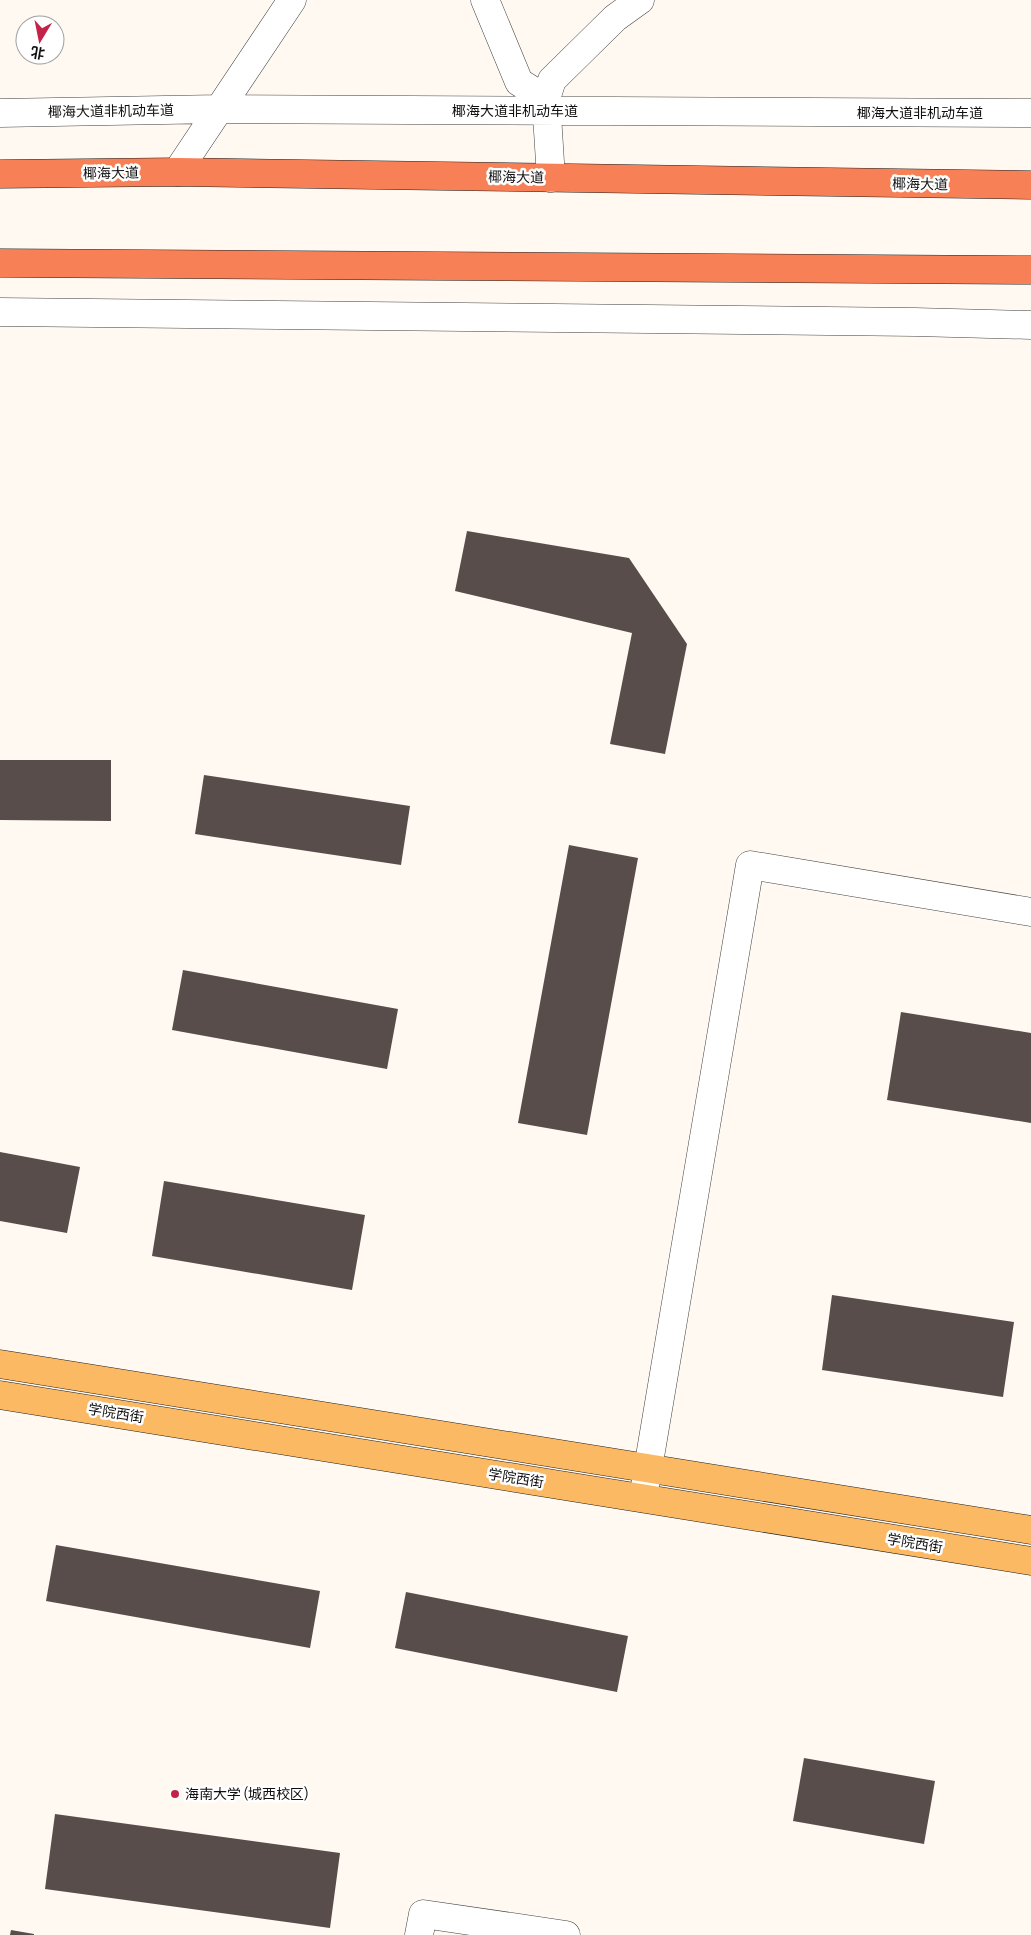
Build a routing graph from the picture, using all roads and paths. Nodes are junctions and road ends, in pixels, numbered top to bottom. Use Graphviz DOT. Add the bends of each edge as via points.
graph roads {
  1 [pos="292,0"];
  2 [pos="485,0"];
  3 [pos="640,0"];
  4 [pos="547,105"];
  5 [pos="219,109"];
  6 [pos="0,113"];
  7 [pos="1031,113"];
  8 [pos="177,172"];
  9 [pos="0,174"];
  10 [pos="551,178"];
  11 [pos="1031,185"];
  12 [pos="0,263"];
  13 [pos="1031,270"];
  14 [pos="0,312"];
  15 [pos="1031,325"];
  16 [pos="1031,912"];
  17 [pos="0,1364"];
  18 [pos="0,1395"];
  19 [pos="648,1468"];
  20 [pos="643,1498"];
  21 [pos="1031,1530"];
  22 [pos="1031,1561"];
  23 [pos="419,1935"];
  24 [pos="566,1935"];
  1 -- 5 [label="street"];
  2 -- 4 [label="street" via="519,82"];
  3 -- 4 [label="street" via="616,18 552,80"];
  4 -- 5 [label="street, 椰海大道非机动车道"];
  4 -- 7 [label="street, 椰海大道非机动车道"];
  4 -- 10 [label="street"];
  5 -- 6 [label="street, 椰海大道非机动车道"];
  5 -- 8 [label="street"];
  8 -- 9 [label="highway, 椰海大道"];
  8 -- 10 [label="highway, 椰海大道"];
  10 -- 11 [label="highway, 椰海大道"];
  12 -- 13 [label="highway"];
  14 -- 15 [label="street"];
  16 -- 19 [label="street" via="750,865"];
  17 -- 19 [label="main road"];
  18 -- 20 [label="main road, 学院西街"];
  19 -- 20 [label="street"];
  19 -- 21 [label="main road"];
  20 -- 22 [label="main road, 学院西街"];
  23 -- 24 [label="street" via="423,1914"];
}
